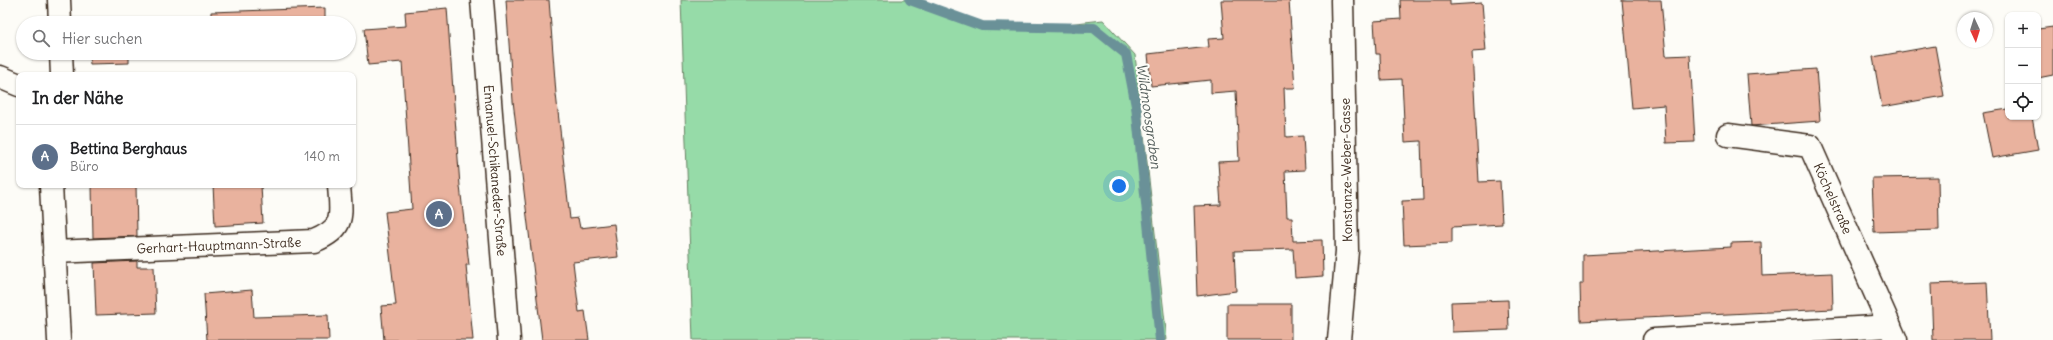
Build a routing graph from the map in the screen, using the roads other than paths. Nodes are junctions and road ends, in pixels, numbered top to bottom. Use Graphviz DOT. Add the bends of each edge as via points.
graph roads {
  1 [pos="59,0"];
  2 [pos="482,0"];
  3 [pos="1342,0"];
  4 [pos="60,16"];
  5 [pos="61,60"];
  6 [pos="62,72"];
  7 [pos="0,77"];
  8 [pos="16,84"];
  9 [pos="1728,135"];
  10 [pos="51,188"];
  11 [pos="339,188"];
  12 [pos="54,252"];
  13 [pos="1893,333"];
  14 [pos="59,340"];
  15 [pos="508,340"];
  16 [pos="1339,340"];
  17 [pos="1654,340"];
  1 -- 4 [label="street"];
  2 -- 15 [label="street, Emanuel-Schikaneder-Straße"];
  3 -- 16 [label="street, Konstanze-Weber-Gasse" via="1347,251"];
  5 -- 6 [label="street"];
  7 -- 8 [label="street"];
  9 -- 13 [label="street, Köchelstraße" via="1810,146"];
  10 -- 12 [label="street"];
  11 -- 12 [label="street, Gerhart-Hauptmann-Straße" via="338,224 330,234 314,241"];
  12 -- 14 [label="street"];
  13 -- 17 [label="street, Köchelstraße"];
}
